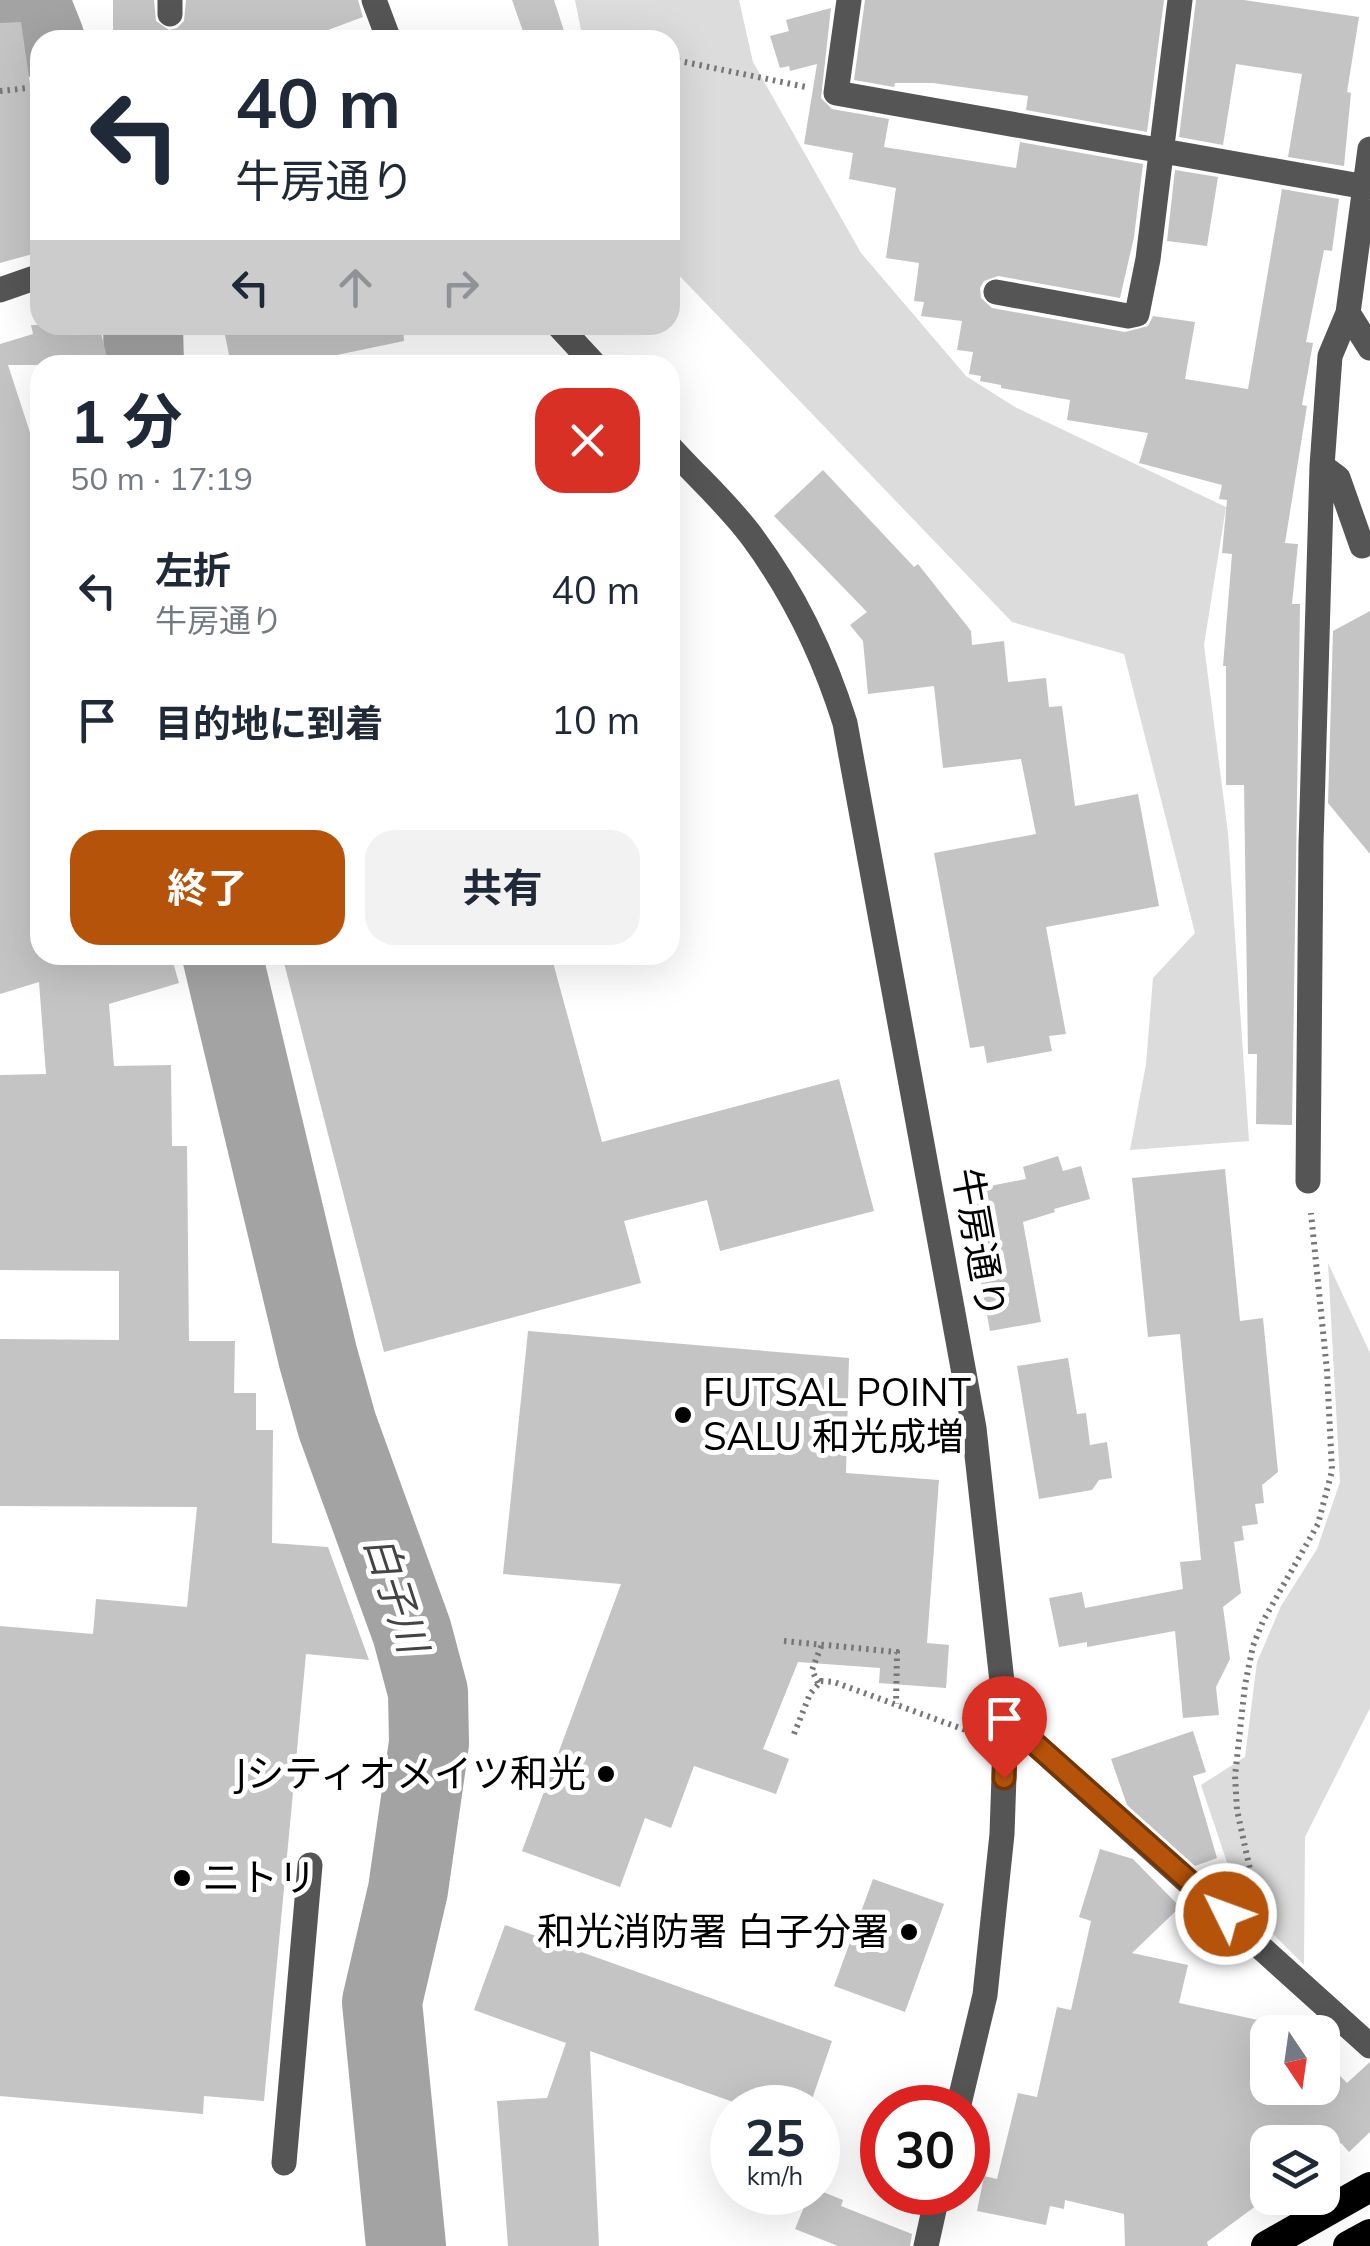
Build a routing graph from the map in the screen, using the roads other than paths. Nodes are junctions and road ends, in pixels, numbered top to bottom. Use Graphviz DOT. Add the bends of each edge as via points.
graph roads {
  1 [pos="374,0"];
  2 [pos="848,0"];
  3 [pos="1180,0"];
  4 [pos="385,30"];
  5 [pos="1162,149"];
  6 [pos="1370,149"];
  7 [pos="1366,187"];
  8 [pos="30,280"];
  9 [pos="0,290"];
  10 [pos="996,292"];
  11 [pos="1348,313"];
  12 [pos="567,335"];
  13 [pos="1370,348"];
  14 [pos="585,355"];
  15 [pos="680,458"];
  16 [pos="1322,466"];
  17 [pos="1362,546"];
  18 [pos="1308,1182"];
  19 [pos="1006,1718"];
  20 [pos="310,1865"];
  21 [pos="1370,2046"];
  22 [pos="963,2085"];
  23 [pos="284,2163"];
  24 [pos="1370,2187"];
  25 [pos="933,2215"];
  26 [pos="1370,2234"];
  27 [pos="926,2246"];
  28 [pos="1266,2246"];
  29 [pos="1348,2246"];
  1 -- 4 [label="street"];
  2 -- 5 [label="street" via="836,93"];
  3 -- 5 [label="street"];
  5 -- 7 [label="street"];
  5 -- 10 [label="street" via="1137,314"];
  6 -- 7 [label="street"];
  7 -- 11 [label="street"];
  8 -- 9 [label="street"];
  11 -- 13 [label="street"];
  11 -- 16 [label="street" via="1330,356"];
  12 -- 14 [label="street"];
  15 -- 19 [label="street, 牛房通り" via="750,534 784,584 828,667 845,723 974,1428"];
  16 -- 17 [label="street" via="1338,478"];
  16 -- 18 [label="street"];
  19 -- 21 [label="street"];
  19 -- 22 [label="street, 牛房通り" via="985,1995"];
  20 -- 23 [label="street"];
  24 -- 28 [label="highway"];
  25 -- 27 [label="street"];
  26 -- 29 [label="highway"];
}
